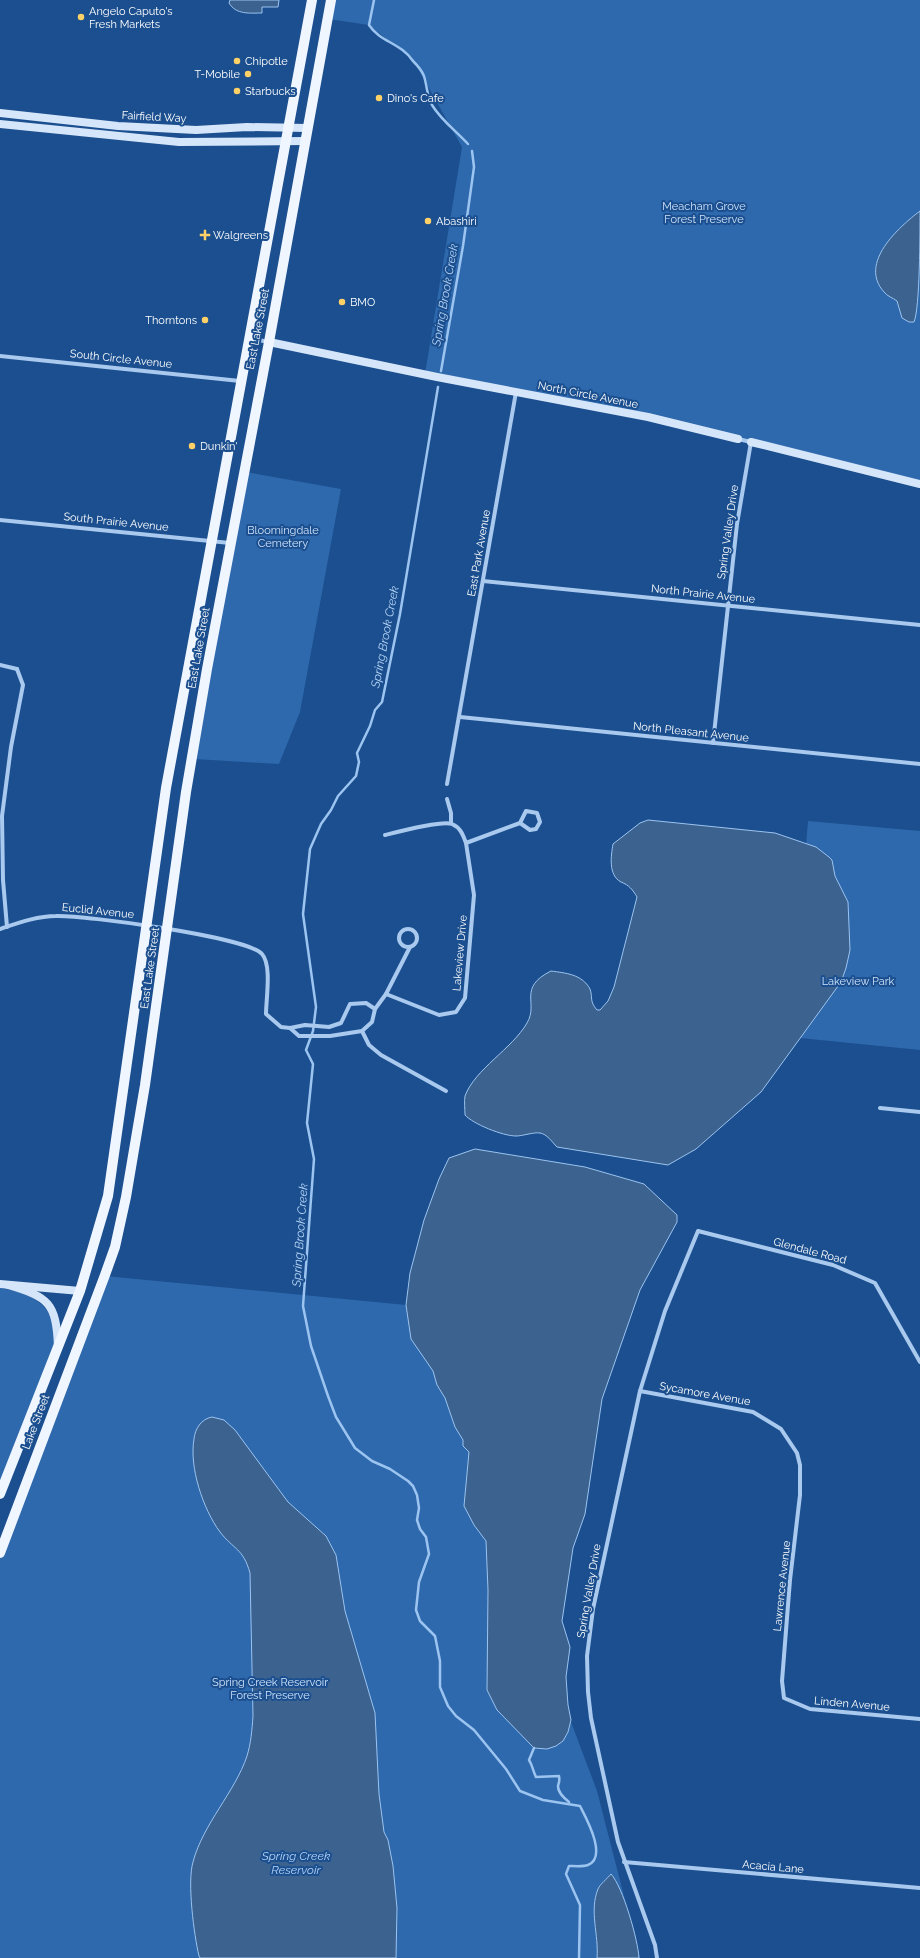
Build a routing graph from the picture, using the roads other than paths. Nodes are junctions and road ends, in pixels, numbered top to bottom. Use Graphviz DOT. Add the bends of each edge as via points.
graph roads {
  1 [pos="312,0"];
  2 [pos="330,0"];
  3 [pos="0,113"];
  4 [pos="0,124"];
  5 [pos="290,127"];
  6 [pos="307,128"];
  7 [pos="304,141"];
  8 [pos="287,142"];
  9 [pos="249,338"];
  10 [pos="269,342"];
  11 [pos="0,356"];
  12 [pos="241,381"];
  13 [pos="516,392"];
  14 [pos="738,439"];
  15 [pos="751,442"];
  16 [pos="920,484"];
  17 [pos="0,520"];
  18 [pos="212,541"];
  19 [pos="230,543"];
  20 [pos="483,581"];
  21 [pos="727,606"];
  22 [pos="920,625"];
  23 [pos="0,665"];
  24 [pos="21,665"];
  25 [pos="17,669"];
  26 [pos="460,717"];
  27 [pos="713,743"];
  28 [pos="920,764"];
  29 [pos="448,784"];
  30 [pos="448,799"];
  31 [pos="451,823"];
  32 [pos="520,823"];
  33 [pos="385,835"];
  34 [pos="466,843"];
  35 [pos="147,926"];
  36 [pos="7,927"];
  37 [pos="0,929"];
  38 [pos="167,929"];
  39 [pos="410,947"];
  40 [pos="386,994"];
  41 [pos="375,1009"];
  42 [pos="290,1028"];
  43 [pos="362,1031"];
  44 [pos="446,1091"];
  45 [pos="880,1108"];
  46 [pos="920,1112"];
  47 [pos="698,1231"];
  48 [pos="4,1284"];
  49 [pos="80,1291"];
  50 [pos="95,1300"];
  51 [pos="58,1347"];
  52 [pos="920,1362"];
  53 [pos="640,1391"];
  54 [pos="800,1477"];
  55 [pos="0,1494"];
  56 [pos="0,1553"];
  57 [pos="784,1698"];
  58 [pos="920,1719"];
  59 [pos="624,1862"];
  60 [pos="920,1888"];
  61 [pos="657,1958"];
  1 -- 5 [label="main road, East Lake Street"];
  2 -- 6 [label="main road, East Lake Street"];
  3 -- 5 [label="street, Fairfield Way" via="118,126 196,130"];
  4 -- 8 [label="street, Fairfield Way" via="180,142"];
  5 -- 6 [label="street, Fairfield Way"];
  5 -- 8 [label="main road, East Lake Street"];
  6 -- 7 [label="main road, East Lake Street"];
  7 -- 8 [label="street, Fairfield Way"];
  7 -- 10 [label="main road, East Lake Street"];
  8 -- 9 [label="main road, East Lake Street"];
  9 -- 10 [label="street, North Circle Avenue"];
  9 -- 12 [label="main road, East Lake Street"];
  10 -- 13 [label="street, North Circle Avenue"];
  10 -- 19 [label="main road, East Lake Street"];
  11 -- 12 [label="street, South Circle Avenue"];
  12 -- 18 [label="main road, East Lake Street"];
  13 -- 14 [label="street, North Circle Avenue" via="648,417"];
  13 -- 20 [label="street, East Park Avenue"];
  14 -- 15 [label="street, North Circle Avenue"];
  15 -- 16 [label="street, North Circle Avenue"];
  15 -- 21 [label="street, Spring Valley Drive"];
  17 -- 18 [label="street, South Prairie Avenue"];
  18 -- 19 [label="street, South Prairie Avenue"];
  18 -- 35 [label="main road, East Lake Street" via="166,788"];
  19 -- 38 [label="main road, East Lake Street" via="186,792"];
  20 -- 21 [label="street, North Prairie Avenue"];
  20 -- 26 [label="street, East Park Avenue"];
  21 -- 22 [label="street, North Prairie Avenue"];
  21 -- 27 [label="street, Spring Valley Drive"];
  23 -- 25 [label="street"];
  24 -- 25 [label="street"];
  25 -- 36 [label="street" via="23,685 11,747 2,816"];
  26 -- 27 [label="street, North Pleasant Avenue"];
  26 -- 29 [label="street, East Park Avenue"];
  27 -- 28 [label="street, North Pleasant Avenue"];
  30 -- 31 [label="street" via="452,813"];
  31 -- 33 [label="street"];
  31 -- 34 [label="street, Lakeview Drive" via="460,830"];
  32 -- 32 [label="street" via="526,811 537,813 540,822 536,829 530,830"];
  32 -- 34 [label="street"];
  34 -- 40 [label="street, Lakeview Drive" via="474,895 465,998 456,1012 439,1015"];
  35 -- 36 [label="street, Euclid Avenue" via="55,916 40,917"];
  35 -- 38 [label="street"];
  35 -- 49 [label="main road, East Lake Street" via="108,1196"];
  36 -- 37 [label="street, Euclid Avenue"];
  38 -- 42 [label="street" via="245,944 262,954 268,967 266,1014 281,1027"];
  38 -- 50 [label="main road, East Lake Street" via="126,1198 115,1246"];
  39 -- 39 [label="street" via="416,944 417,936 413,930 406,929 400,933 399,940 403,946"];
  39 -- 40 [label="street"];
  40 -- 41 [label="street"];
  41 -- 42 [label="street" via="366,1003 350,1004 341,1023 330,1027 308,1025"];
  41 -- 43 [label="street" via="372,1022"];
  42 -- 43 [label="street" via="299,1036 330,1036"];
  43 -- 44 [label="street" via="369,1045 381,1055"];
  45 -- 46 [label="street"];
  47 -- 52 [label="street, Glendale Road" via="834,1265 875,1283"];
  47 -- 53 [label="street, Spring Valley Drive" via="665,1311"];
  48 -- 49 [label="street"];
  48 -- 51 [label="street" via="30,1291 44,1299 56,1321"];
  49 -- 50 [label="main road"];
  49 -- 51 [label="main road, Lake Street"];
  50 -- 56 [label="main road, Lake Street"];
  51 -- 55 [label="main road, Lake Street"];
  53 -- 54 [label="street, Sycamore Avenue" via="744,1409 765,1418 781,1428 793,1446 800,1465"];
  53 -- 59 [label="street, Spring Valley Drive" via="593,1609 588,1656 591,1718"];
  54 -- 57 [label="street, Lawrence Avenue" via="782,1681"];
  57 -- 58 [label="street, Linden Avenue" via="810,1709"];
  59 -- 60 [label="street, Acacia Lane"];
  59 -- 61 [label="street, Spring Valley Drive" via="655,1945"];
}
